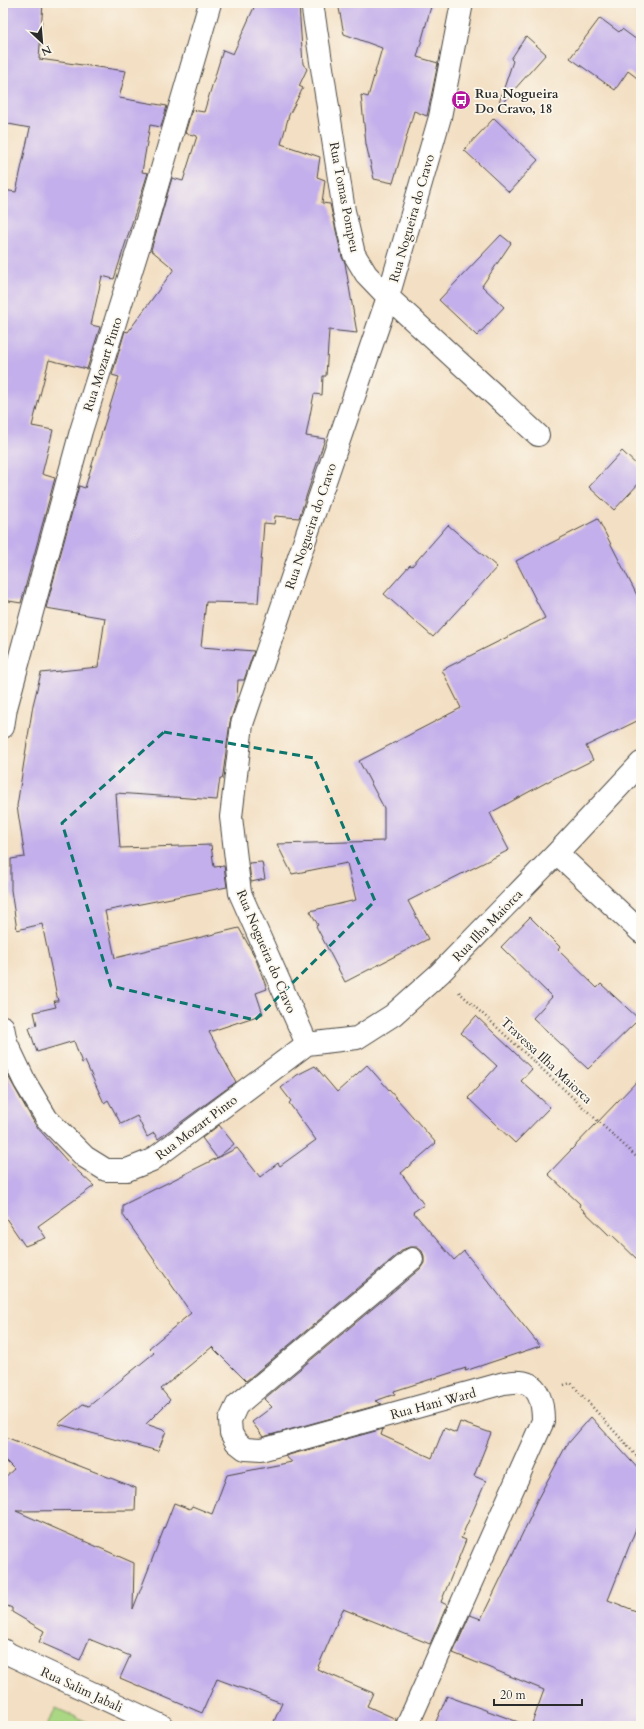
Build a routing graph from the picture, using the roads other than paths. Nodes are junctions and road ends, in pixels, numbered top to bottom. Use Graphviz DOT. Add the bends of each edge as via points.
graph roads {
  1 [pos="312,3"];
  2 [pos="205,6"];
  3 [pos="464,6"];
  4 [pos="388,297"];
  5 [pos="538,435"];
  6 [pos="3,727"];
  7 [pos="641,763"];
  8 [pos="557,853"];
  9 [pos="641,932"];
  10 [pos="3,1027"];
  11 [pos="307,1044"];
  12 [pos="412,1259"];
  13 [pos="3,1650"];
  14 [pos="162,1726"];
  15 [pos="407,1726"];
  1 -- 4 [label="street, Rua Tomas Pompeu" via="344,211 354,254 366,274"];
  2 -- 6 [label="street, Rua Mozart Pinto" via="148,217 81,431"];
  3 -- 4 [label="street, Rua Nogueira do Cravo" via="440,117"];
  4 -- 5 [label="street, Rua Tomas Pompeu"];
  4 -- 11 [label="street, Rua Nogueira do Cravo" via="242,724 231,817 240,893"];
  7 -- 8 [label="street, Rua Ilha Maiorca"];
  8 -- 9 [label="street"];
  8 -- 11 [label="street, Rua Ilha Maiorca" via="440,974 393,1015 357,1038"];
  10 -- 11 [label="street, Rua Mozart Pinto" via="6,1042 25,1082 47,1119 85,1157 106,1170 127,1170 152,1160"];
  12 -- 15 [label="street, Rua Hani Ward" via="237,1406 230,1420 231,1433 236,1442 245,1449 261,1450 504,1383 521,1381 532,1386 539,1394 543,1406 542,1420"];
  13 -- 14 [label="street, Rua Salim Jabali"];
}
